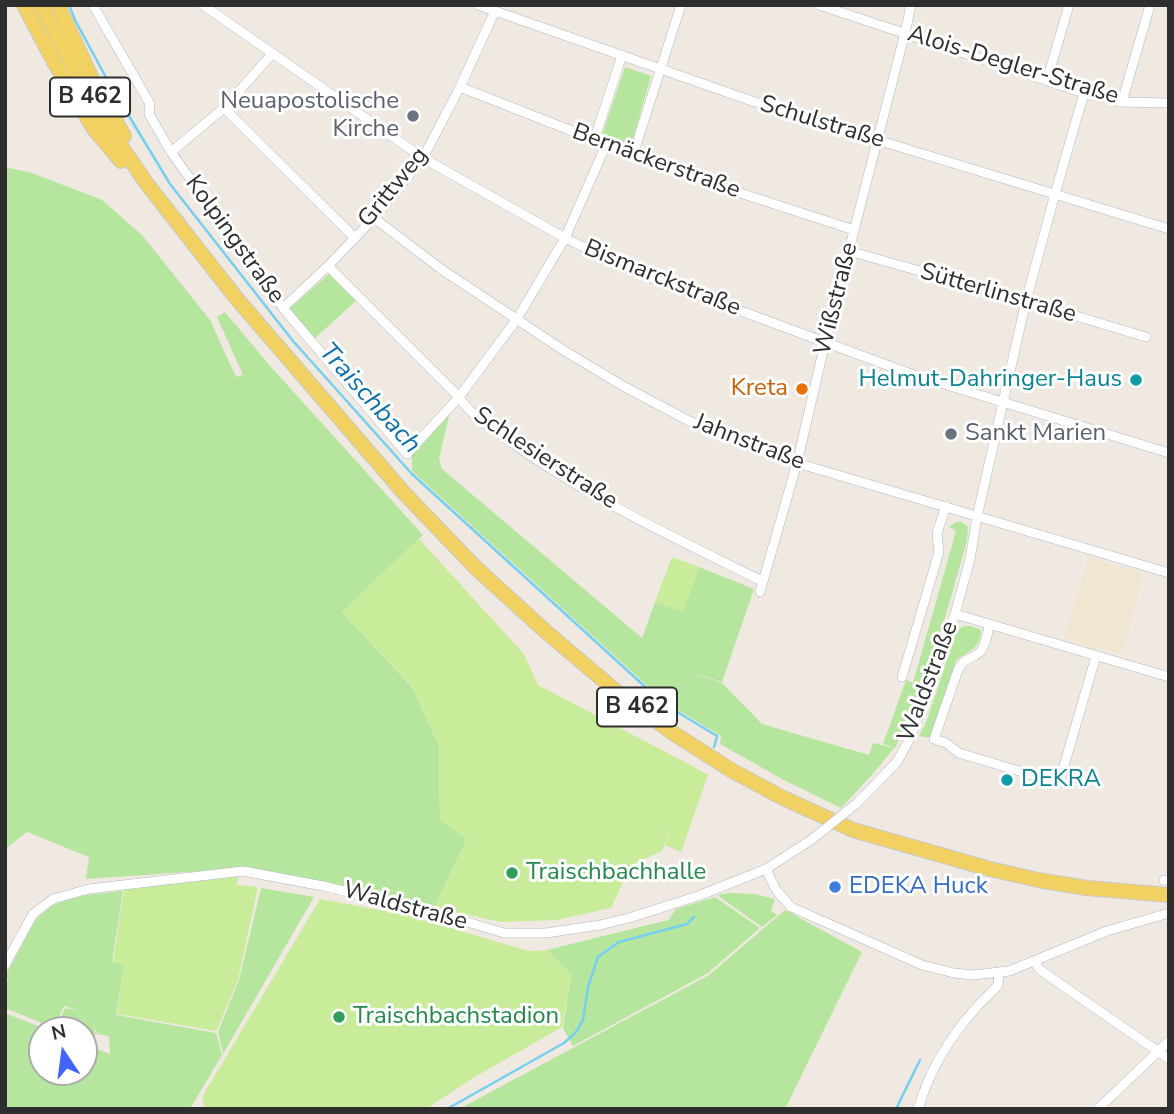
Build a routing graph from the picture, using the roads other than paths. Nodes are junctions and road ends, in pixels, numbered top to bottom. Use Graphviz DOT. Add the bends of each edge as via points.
graph roads {
  1 [pos="24,5"];
  2 [pos="41,5"];
  3 [pos="58,5"];
  4 [pos="93,5"];
  5 [pos="478,5"];
  6 [pos="681,5"];
  7 [pos="819,5"];
  8 [pos="911,5"];
  9 [pos="1069,5"];
  10 [pos="1150,5"];
  11 [pos="207,6"];
  12 [pos="495,11"];
  13 [pos="905,33"];
  14 [pos="272,54"];
  15 [pos="622,55"];
  16 [pos="660,68"];
  17 [pos="1047,80"];
  18 [pos="460,87"];
  19 [pos="1084,93"];
  20 [pos="1122,102"];
  21 [pos="1169,103"];
  22 [pos="224,108"];
  23 [pos="877,140"];
  24 [pos="594,141"];
  25 [pos="606,145"];
  26 [pos="171,152"];
  27 [pos="633,155"];
  28 [pos="423,158"];
  29 [pos="146,184"];
  30 [pos="1055,194"];
  31 [pos="374,218"];
  32 [pos="1169,229"];
  33 [pos="854,230"];
  34 [pos="354,237"];
  35 [pos="565,238"];
  36 [pos="849,251"];
  37 [pos="328,266"];
  38 [pos="1026,301"];
  39 [pos="283,308"];
  40 [pos="517,319"];
  41 [pos="1146,337"];
  42 [pos="825,343"];
  43 [pos="459,397"];
  44 [pos="1003,403"];
  45 [pos="1169,453"];
  46 [pos="797,463"];
  47 [pos="946,506"];
  48 [pos="977,517"];
  49 [pos="1169,573"];
  50 [pos="762,582"];
  51 [pos="760,592"];
  52 [pos="955,614"];
  53 [pos="989,624"];
  54 [pos="1096,656"];
  55 [pos="902,677"];
  56 [pos="1169,677"];
  57 [pos="766,869"];
  58 [pos="1169,895"];
  59 [pos="1169,913"];
  60 [pos="1034,961"];
  61 [pos="5,965"];
  62 [pos="999,972"];
  63 [pos="1169,1041"];
  64 [pos="1158,1051"];
  65 [pos="1169,1059"];
  66 [pos="918,1109"];
  67 [pos="1098,1109"];
  1 -- 29 [label="main road" via="94,129"];
  2 -- 29 [label="main road, B 462" via="85,88"];
  3 -- 29 [label="main road"];
  4 -- 26 [label="street, Kolpingstraße" via="137,79 150,104 149,114"];
  5 -- 12 [label="street, Schulstraße"];
  6 -- 16 [label="street"];
  7 -- 13 [label="street, Alois-Degler-Straße"];
  8 -- 13 [label="street, Wißstraße"];
  9 -- 17 [label="street"];
  10 -- 20 [label="street"];
  11 -- 14 [label="street, Bismarckstraße"];
  12 -- 15 [label="street, Schulstraße"];
  12 -- 18 [label="street, Grittweg"];
  13 -- 17 [label="street, Alois-Degler-Straße"];
  13 -- 23 [label="street, Wißstraße"];
  14 -- 22 [label="street"];
  14 -- 28 [label="street, Bismarckstraße"];
  15 -- 16 [label="street, Schulstraße"];
  15 -- 24 [label="street"];
  16 -- 23 [label="street, Schulstraße"];
  16 -- 27 [label="street"];
  17 -- 19 [label="street, Alois-Degler-Straße"];
  18 -- 24 [label="street, Bernäckerstraße"];
  18 -- 28 [label="street, Grittweg"];
  19 -- 20 [label="street, Alois-Degler-Straße"];
  19 -- 30 [label="street, Waldstraße"];
  20 -- 21 [label="street, Alois-Degler-Straße"];
  22 -- 26 [label="street"];
  22 -- 34 [label="street"];
  23 -- 30 [label="street, Schulstraße"];
  23 -- 33 [label="street, Wißstraße"];
  24 -- 25 [label="street, Bernäckerstraße"];
  25 -- 27 [label="street, Bernäckerstraße"];
  25 -- 35 [label="street"];
  26 -- 39 [label="street, Kolpingstraße"];
  27 -- 33 [label="street, Bernäckerstraße"];
  28 -- 31 [label="street, Grittweg"];
  28 -- 35 [label="street, Bismarckstraße"];
  29 -- 58 [label="main road, B 462" via="237,299 404,493 544,631 673,733 780,797 853,830 1038,880"];
  30 -- 32 [label="street, Schulstraße"];
  30 -- 38 [label="street, Waldstraße"];
  31 -- 34 [label="street, Grittweg"];
  31 -- 40 [label="street, Jahnstraße"];
  33 -- 36 [label="street, Wißstraße"];
  34 -- 37 [label="street, Grittweg"];
  35 -- 40 [label="street"];
  35 -- 42 [label="street, Bismarckstraße" via="633,271"];
  36 -- 38 [label="street, Sütterlinstraße"];
  36 -- 42 [label="street, Wißstraße"];
  37 -- 39 [label="street, Grittweg"];
  37 -- 43 [label="street, Schlesierstraße"];
  38 -- 41 [label="street, Sütterlinstraße"];
  38 -- 44 [label="street, Waldstraße"];
  39 -- 43 [label="street, Kolpingstraße" via="407,454"];
  40 -- 43 [label="street"];
  40 -- 46 [label="street, Jahnstraße" via="623,386 691,422"];
  42 -- 44 [label="street, Bismarckstraße"];
  42 -- 46 [label="street, Wißstraße"];
  43 -- 50 [label="street, Schlesierstraße" via="467,410 589,492"];
  44 -- 45 [label="street, Bismarckstraße"];
  44 -- 48 [label="street, Waldstraße"];
  46 -- 47 [label="street, Jahnstraße"];
  46 -- 50 [label="street, Wißstraße"];
  47 -- 48 [label="street, Jahnstraße"];
  47 -- 55 [label="street" via="937,533 939,552"];
  48 -- 49 [label="street, Jahnstraße"];
  48 -- 52 [label="street, Waldstraße"];
  50 -- 51 [label="street, Wißstraße"];
  52 -- 53 [label="street"];
  52 -- 57 [label="street, Waldstraße, bridge" via="897,762 856,804"];
  53 -- 54 [label="street"];
  53 -- 54 [label="street" via="980,651 963,661 958,670 934,739 958,753 1040,778 1059,783"];
  54 -- 56 [label="street"];
  57 -- 61 [label="street, Waldstraße" via="629,918 546,933 504,933 323,886 243,871 89,889 53,899 33,914"];
  57 -- 62 [label="street" via="791,907 911,961 954,973"];
  59 -- 60 [label="street" via="1107,931"];
  60 -- 62 [label="street"];
  60 -- 64 [label="street" via="1040,970"];
  62 -- 66 [label="street" via="998,985 954,1035"];
  63 -- 64 [label="street"];
  64 -- 65 [label="street"];
  64 -- 67 [label="street"];
}
